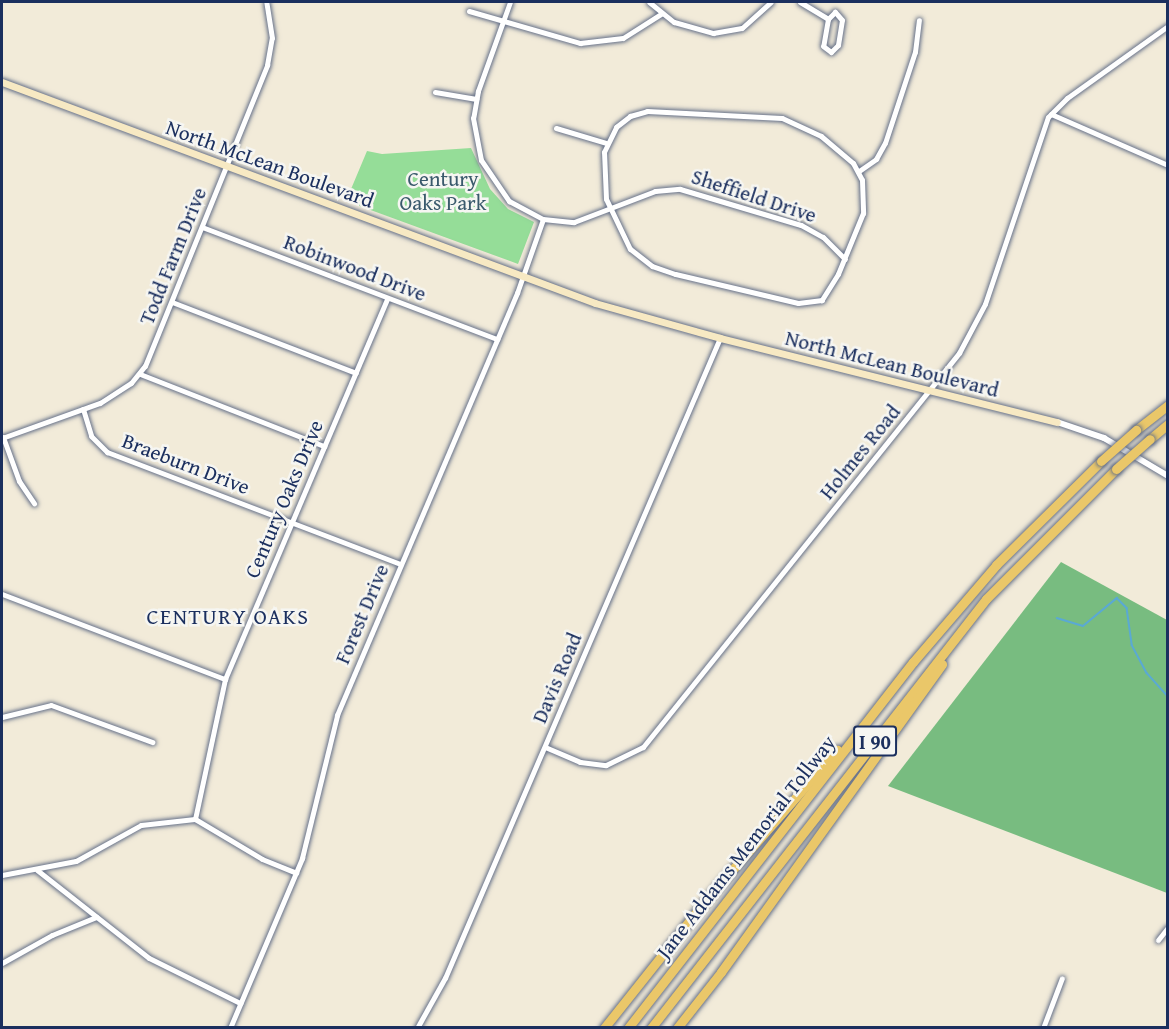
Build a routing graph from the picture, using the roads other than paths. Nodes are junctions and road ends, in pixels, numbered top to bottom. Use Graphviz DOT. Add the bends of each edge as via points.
graph roads {
  1 [pos="266,2"];
  2 [pos="510,2"];
  3 [pos="649,2"];
  4 [pos="771,2"];
  5 [pos="800,2"];
  6 [pos="469,11"];
  7 [pos="661,14"];
  8 [pos="828,19"];
  9 [pos="919,20"];
  10 [pos="502,23"];
  11 [pos="1167,26"];
  12 [pos="2,82"];
  13 [pos="435,92"];
  14 [pos="476,99"];
  15 [pos="1051,114"];
  16 [pos="556,128"];
  17 [pos="606,143"];
  18 [pos="227,165"];
  19 [pos="1167,165"];
  20 [pos="859,171"];
  21 [pos="610,210"];
  22 [pos="543,219"];
  23 [pos="202,227"];
  24 [pos="845,259"];
  25 [pos="523,275"];
  26 [pos="387,299"];
  27 [pos="172,302"];
  28 [pos="720,338"];
  29 [pos="497,339"];
  30 [pos="356,373"];
  31 [pos="140,374"];
  32 [pos="931,391"];
  33 [pos="1167,405"];
  34 [pos="83,409"];
  35 [pos="1057,422"];
  36 [pos="1167,424"];
  37 [pos="2,438"];
  38 [pos="324,446"];
  39 [pos="1167,476"];
  40 [pos="34,503"];
  41 [pos="293,521"];
  42 [pos="400,564"];
  43 [pos="2,594"];
  44 [pos="973,616"];
  45 [pos="913,662"];
  46 [pos="225,679"];
  47 [pos="2,717"];
  48 [pos="152,742"];
  49 [pos="545,747"];
  50 [pos="195,819"];
  51 [pos="37,870"];
  52 [pos="296,873"];
  53 [pos="2,875"];
  54 [pos="96,916"];
  55 [pos="1167,927"];
  56 [pos="1158,940"];
  57 [pos="2,963"];
  58 [pos="1062,978"];
  59 [pos="240,1003"];
  60 [pos="230,1028"];
  61 [pos="417,1028"];
  62 [pos="604,1028"];
  63 [pos="628,1028"];
  64 [pos="651,1028"];
  65 [pos="677,1028"];
  66 [pos="1043,1028"];
  1 -- 18 [label="street, Todd Farm Drive" via="272,26 271,50"];
  2 -- 10 [label="street, Sheffield Drive"];
  3 -- 7 [label="street"];
  4 -- 7 [label="street" via="754,20 728,32 697,31"];
  5 -- 8 [label="street"];
  6 -- 10 [label="street"];
  7 -- 10 [label="street" via="635,33 596,44 564,41"];
  8 -- 8 [label="street" via="823,45 831,52 838,45 842,20 835,12"];
  9 -- 20 [label="street" via="915,52 885,143 876,159"];
  10 -- 14 [label="street, Sheffield Drive"];
  11 -- 15 [label="street, Holmes Road"];
  12 -- 18 [label="main road, North McLean Boulevard"];
  13 -- 14 [label="street"];
  14 -- 22 [label="street, Sheffield Drive" via="475,140 490,179 509,201"];
  15 -- 19 [label="street"];
  15 -- 32 [label="street, Holmes Road" via="1039,138 985,304 959,353"];
  16 -- 17 [label="street"];
  17 -- 20 [label="street" via="621,122 647,111 772,116 821,136"];
  17 -- 21 [label="street" via="603,180"];
  18 -- 23 [label="street, Todd Farm Drive"];
  18 -- 25 [label="main road, North McLean Boulevard"];
  20 -- 24 [label="street" via="862,213"];
  21 -- 22 [label="street, Sheffield Drive" via="574,222"];
  21 -- 24 [label="street, Sheffield Drive" via="655,191 690,191 806,227"];
  21 -- 24 [label="street" via="626,243 652,266 798,303 822,300"];
  22 -- 25 [label="street, Forest Drive"];
  23 -- 26 [label="street, Robinwood Drive"];
  23 -- 27 [label="street, Todd Farm Drive"];
  25 -- 28 [label="main road, North McLean Boulevard" via="595,303"];
  25 -- 29 [label="street, Forest Drive"];
  26 -- 29 [label="street, Robinwood Drive"];
  26 -- 30 [label="street, Century Oaks Drive"];
  27 -- 30 [label="street"];
  27 -- 31 [label="street, Todd Farm Drive"];
  28 -- 32 [label="main road, North McLean Boulevard"];
  28 -- 49 [label="street, Davis Road"];
  29 -- 42 [label="street, Forest Drive"];
  30 -- 38 [label="street, Century Oaks Drive"];
  31 -- 34 [label="street, Todd Farm Drive" via="123,389"];
  31 -- 38 [label="street"];
  32 -- 35 [label="main road, North McLean Boulevard"];
  32 -- 49 [label="street, Holmes Road" via="643,747 606,765 580,762"];
  33 -- 45 [label="highway, Jane Addams Memorial Tollway / I 90, bridge" via="1101,460 996,565"];
  34 -- 37 [label="street, Todd Farm Drive"];
  34 -- 41 [label="street, Braeburn Drive" via="91,436 107,452"];
  35 -- 39 [label="street" via="1104,438"];
  36 -- 44 [label="highway, Jane Addams Memorial Tollway / I 90, bridge" via="1060,521"];
  37 -- 40 [label="street"];
  38 -- 41 [label="street, Century Oaks Drive"];
  41 -- 42 [label="street, Braeburn Drive"];
  41 -- 46 [label="street, Century Oaks Drive"];
  42 -- 52 [label="street, Forest Drive" via="330,731 307,843"];
  43 -- 46 [label="street"];
  44 -- 64 [label="highway, Jane Addams Memorial Tollway / I 90"];
  44 -- 65 [label="highway" via="923,693"];
  45 -- 62 [label="highway" via="705,901"];
  45 -- 63 [label="highway, Jane Addams Memorial Tollway / I 90"];
  46 -- 50 [label="street, Century Oaks Drive"];
  47 -- 48 [label="street" via="51,705"];
  49 -- 61 [label="street, Davis Road" via="446,978"];
  50 -- 51 [label="street" via="141,825 76,861"];
  50 -- 52 [label="street" via="262,859"];
  51 -- 53 [label="street"];
  51 -- 54 [label="street"];
  52 -- 59 [label="street, Forest Drive"];
  54 -- 57 [label="street"];
  54 -- 59 [label="street" via="168,970"];
  55 -- 56 [label="street"];
  58 -- 66 [label="street"];
  59 -- 60 [label="street, Forest Drive"];
}
